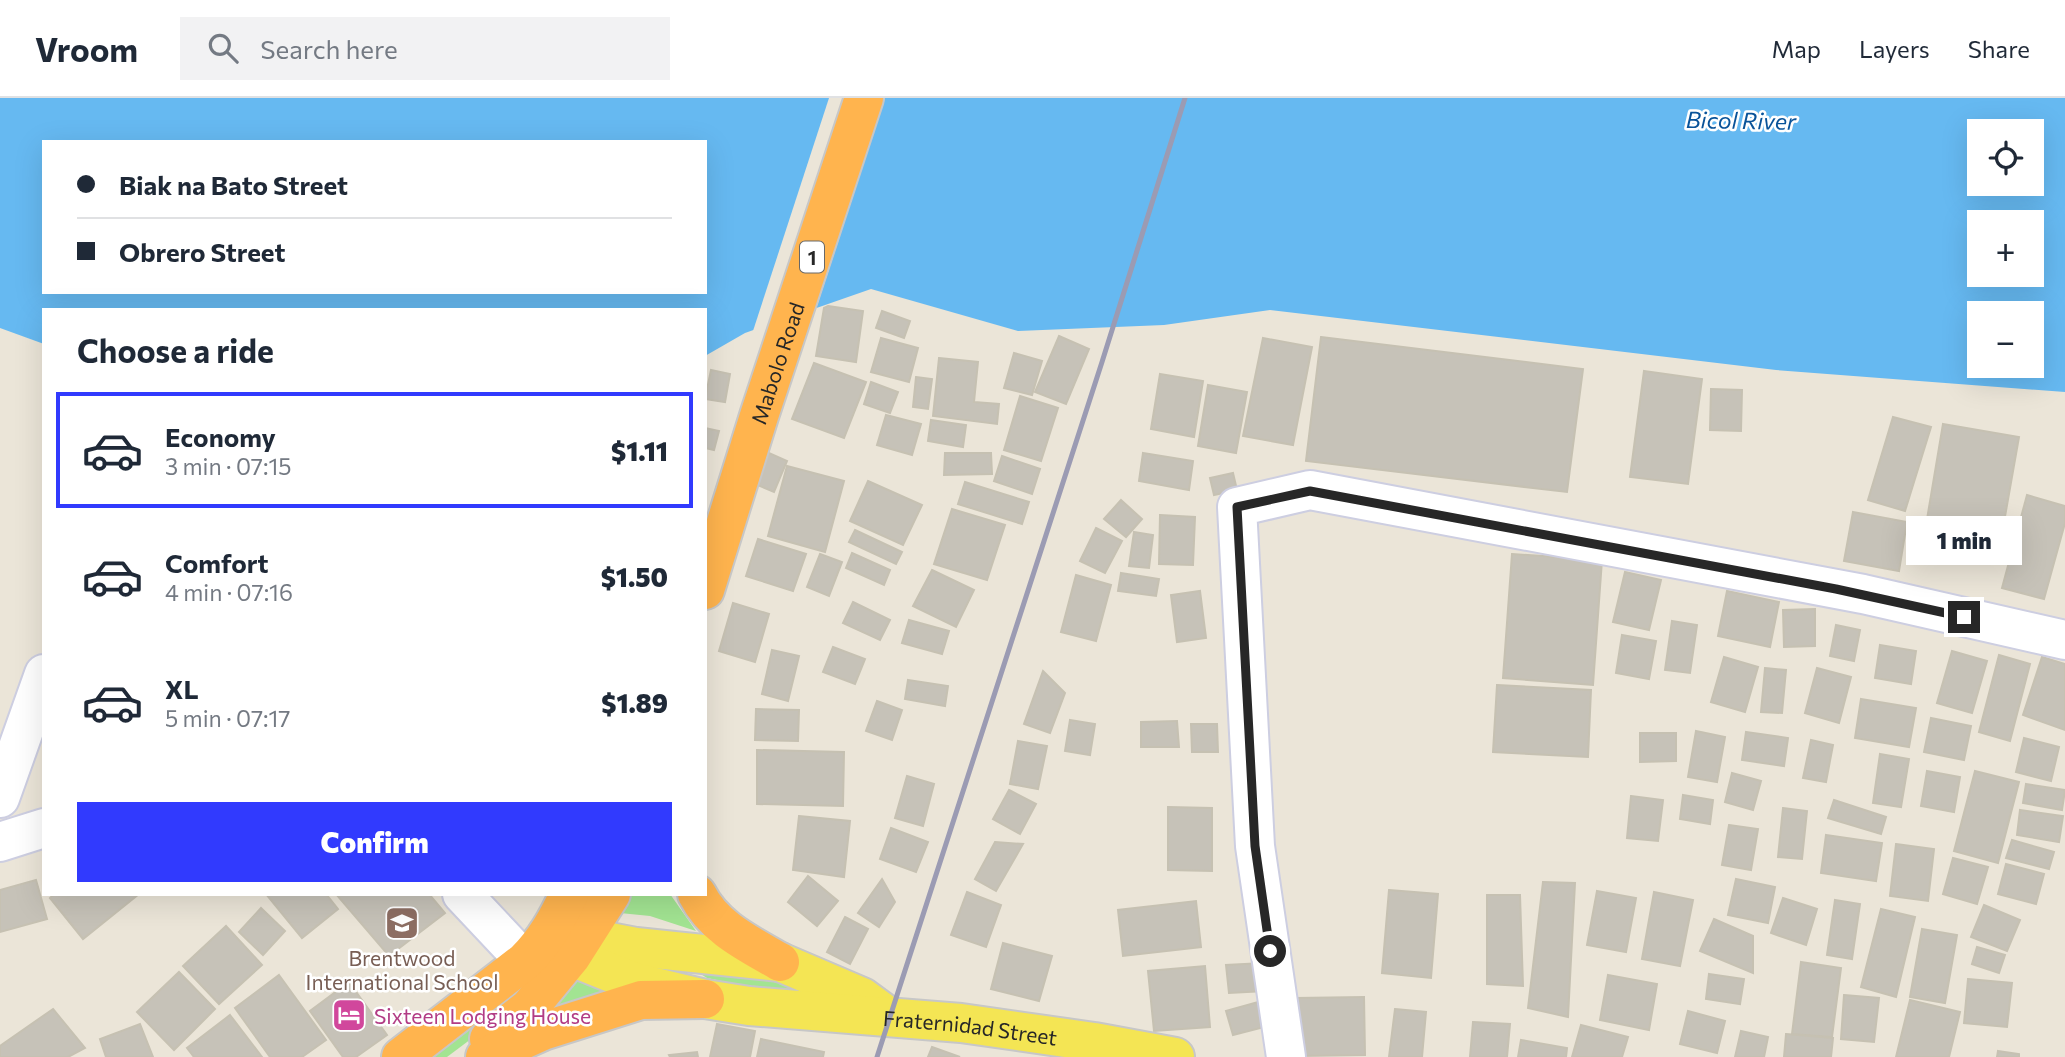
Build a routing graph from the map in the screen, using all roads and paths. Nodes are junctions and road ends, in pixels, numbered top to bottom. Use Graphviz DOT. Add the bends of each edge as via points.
graph roads {
  1 [pos="864,98"];
  2 [pos="707,584"];
  3 [pos="2065,640"];
  4 [pos="42,685"];
  5 [pos="31,748"];
  6 [pos="0,798"];
  7 [pos="42,829"];
  8 [pos="0,842"];
  9 [pos="467,896"];
  10 [pos="608,896"];
  11 [pos="698,896"];
  12 [pos="557,936"];
  13 [pos="780,962"];
  14 [pos="705,999"];
  15 [pos="889,1017"];
  16 [pos="401,1057"];
  17 [pos="465,1057"];
  18 [pos="485,1057"];
  19 [pos="1174,1057"];
  20 [pos="1286,1057"];
  1 -- 2 [label="highway, Mabolo Road / 1"];
  3 -- 20 [label="street" via="1863,594 1310,491 1237,507 1255,846"];
  4 -- 5 [label="street"];
  5 -- 6 [label="street"];
  7 -- 8 [label="street"];
  9 -- 12 [label="street"];
  10 -- 12 [label="highway"];
  11 -- 13 [label="highway" via="704,909 729,932"];
  12 -- 13 [label="main road, Fraternidad Street"];
  12 -- 14 [label="main road" via="634,982"];
  12 -- 16 [label="highway"];
  12 -- 17 [label="highway" via="529,1008"];
  13 -- 15 [label="main road, Fraternidad Street" via="862,997"];
  14 -- 15 [label="main road"];
  14 -- 18 [label="highway" via="641,1000 543,1031"];
  15 -- 19 [label="main road, Fraternidad Street" via="961,1023"];
}
